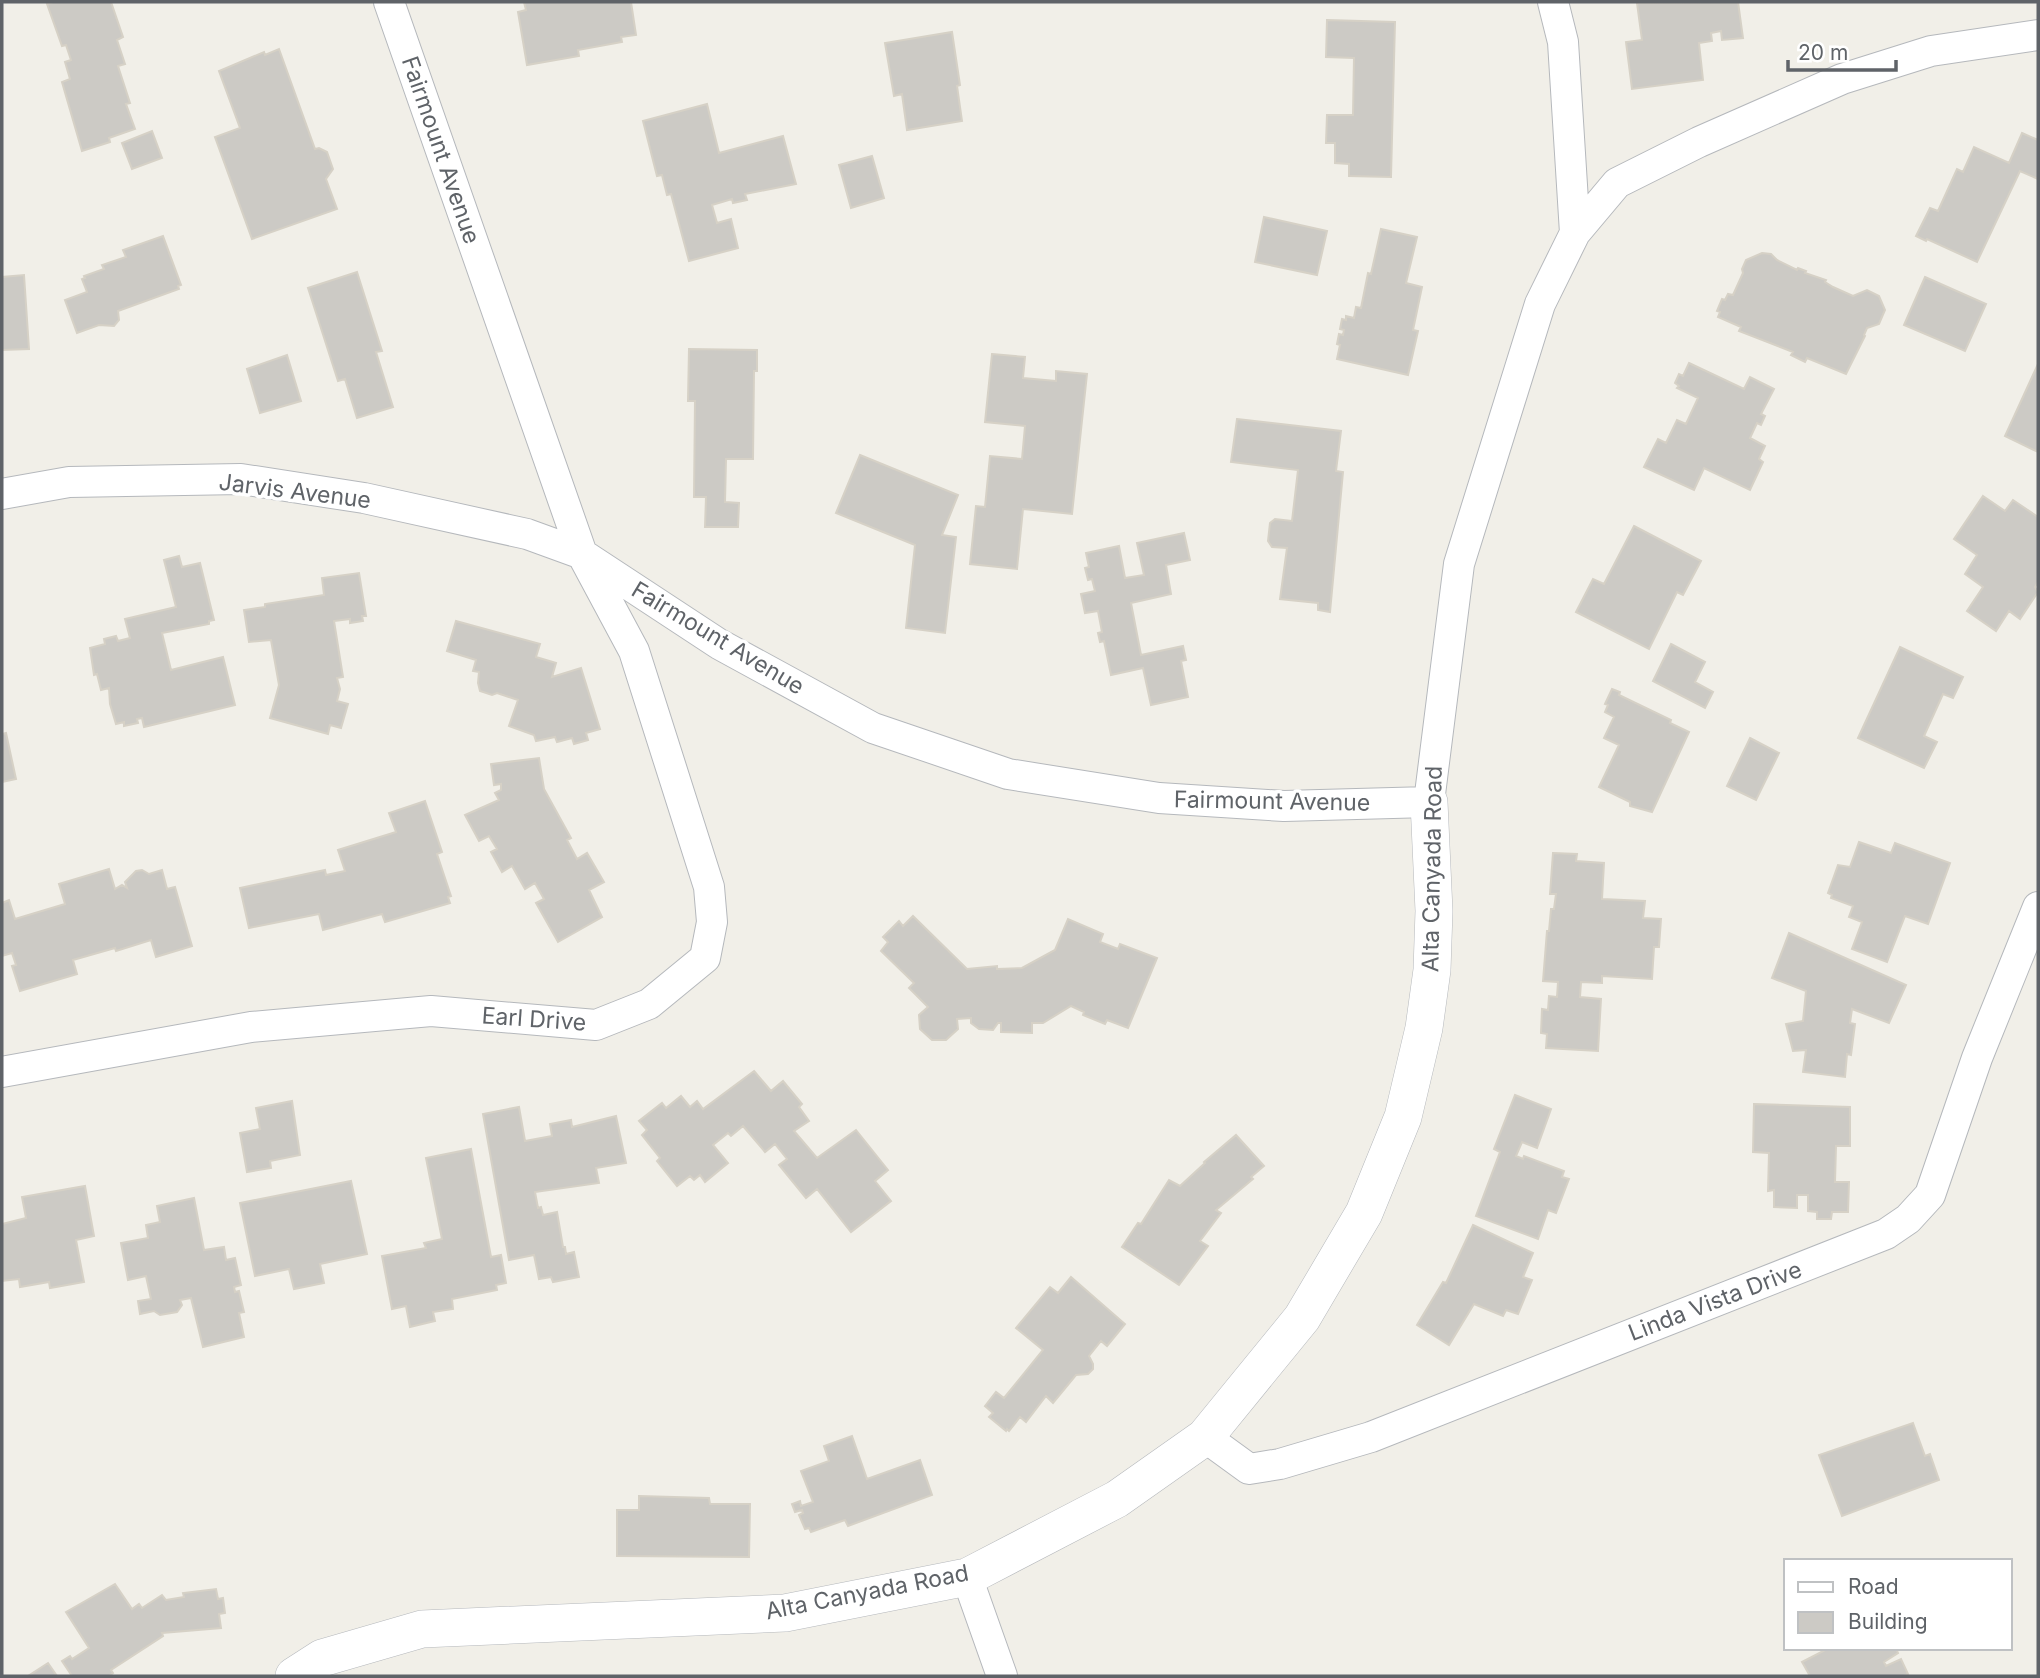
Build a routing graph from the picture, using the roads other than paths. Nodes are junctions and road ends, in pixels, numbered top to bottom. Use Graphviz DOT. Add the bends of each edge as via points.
graph roads {
  1 [pos="389,2"];
  2 [pos="1553,2"];
  3 [pos="2038,35"];
  4 [pos="1575,233"];
  5 [pos="2,494"];
  6 [pos="582,554"];
  7 [pos="1429,802"];
  8 [pos="2038,907"];
  9 [pos="2,1072"];
  10 [pos="1205,1437"];
  11 [pos="967,1577"];
  12 [pos="294,1676"];
  13 [pos="1002,1676"];
  1 -- 6 [label="street, Fairmount Avenue"];
  2 -- 4 [label="street" via="1563,42"];
  3 -- 4 [label="street, Alta Canyada Road" via="1931,51 1842,79 1617,183"];
  4 -- 7 [label="street, Alta Canyada Road" via="1540,304 1460,564"];
  5 -- 6 [label="street, Jarvis Avenue" via="69,482 241,479 377,500 527,534"];
  6 -- 7 [label="street, Fairmount Avenue" via="719,644 873,727 1008,774 1159,798 1284,806"];
  6 -- 9 [label="street, Earl Drive" via="634,651 709,887 712,922 705,958 649,1004 596,1025 431,1011 251,1027"];
  7 -- 10 [label="street, Alta Canyada Road" via="1432,970 1403,1117 1364,1213 1302,1318"];
  8 -- 10 [label="street, Linda Vista Drive" via="1977,1059 1930,1195 1886,1234 1371,1437 1249,1469"];
  10 -- 11 [label="street, Alta Canyada Road" via="1117,1499"];
  11 -- 12 [label="street, Alta Canyada Road" via="785,1613 422,1629 322,1658"];
  11 -- 13 [label="street"];
}
